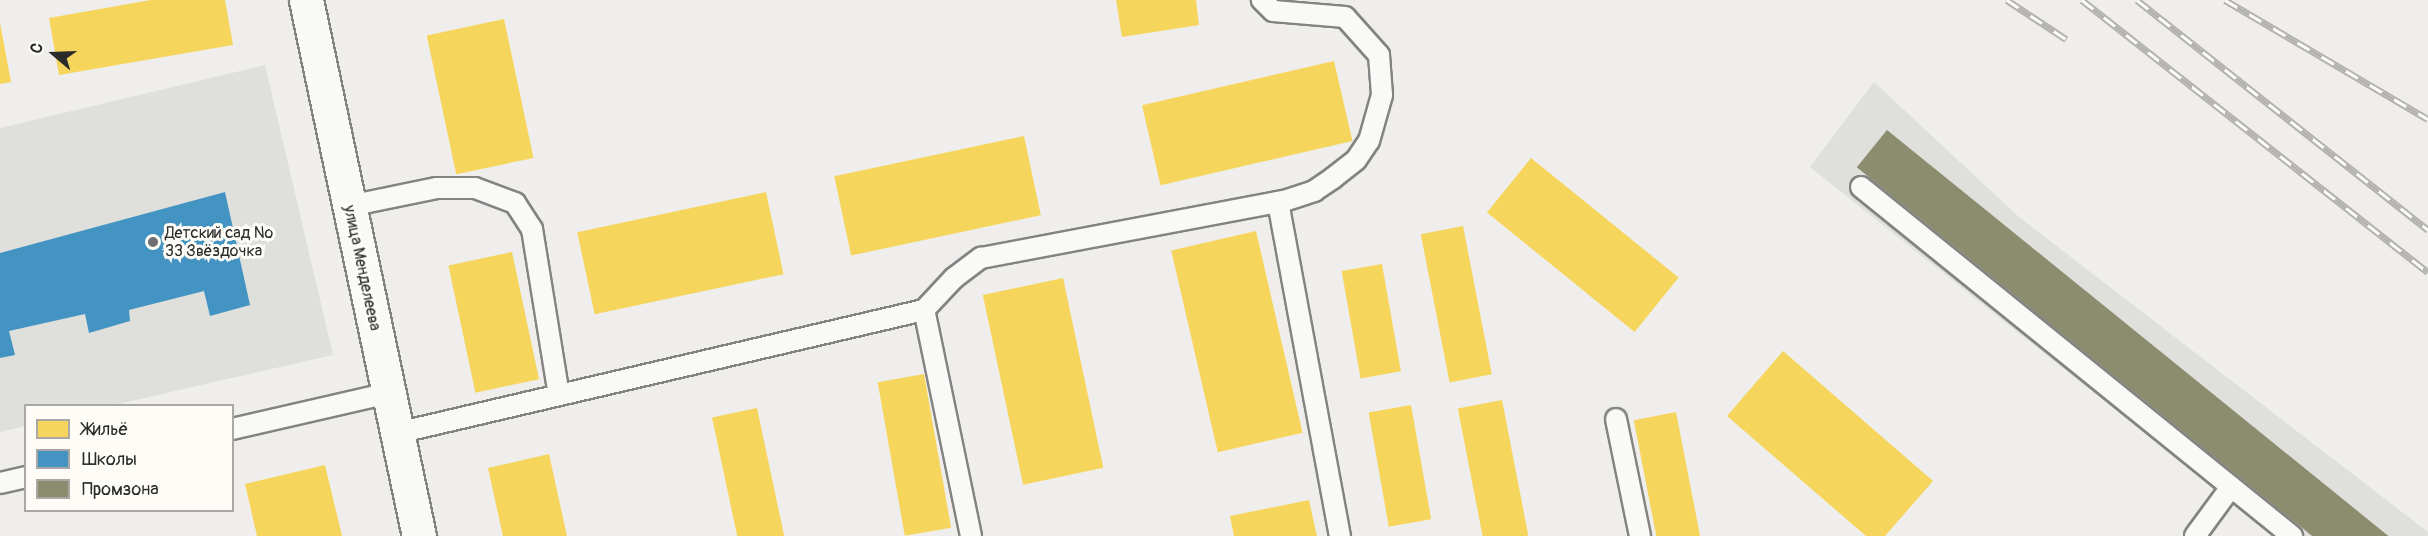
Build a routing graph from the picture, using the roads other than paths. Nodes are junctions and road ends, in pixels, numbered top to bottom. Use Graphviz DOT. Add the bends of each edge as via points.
graph roads {
  1 [pos="306,0"];
  2 [pos="1262,0"];
  3 [pos="1323,8"];
  4 [pos="1861,187"];
  5 [pos="1278,202"];
  6 [pos="350,206"];
  7 [pos="924,310"];
  8 [pos="389,393"];
  9 [pos="559,395"];
  10 [pos="1616,418"];
  11 [pos="234,429"];
  12 [pos="397,433"];
  13 [pos="24,477"];
  14 [pos="0,483"];
  15 [pos="2231,487"];
  16 [pos="419,536"];
  17 [pos="971,536"];
  18 [pos="1340,536"];
  19 [pos="1640,536"];
  20 [pos="2195,536"];
  21 [pos="2292,536"];
  1 -- 6 [label="street, улица Менделеева"];
  2 -- 3 [label="lane" via="1273,11"];
  3 -- 5 [label="lane" via="1344,17 1379,55 1382,95 1369,141 1356,160 1314,191"];
  4 -- 15 [label="lane"];
  5 -- 7 [label="lane" via="981,258 954,278"];
  5 -- 18 [label="lane"];
  6 -- 8 [label="street, улица Менделеева"];
  6 -- 9 [label="lane" via="436,188 475,188 514,203 532,229"];
  7 -- 9 [label="lane"];
  7 -- 17 [label="lane"];
  8 -- 11 [label="lane"];
  8 -- 12 [label="street, улица Менделеева"];
  9 -- 12 [label="lane"];
  10 -- 19 [label="lane"];
  12 -- 16 [label="street, улица Менделеева"];
  13 -- 14 [label="lane"];
  15 -- 20 [label="lane"];
  15 -- 21 [label="lane"];
}
